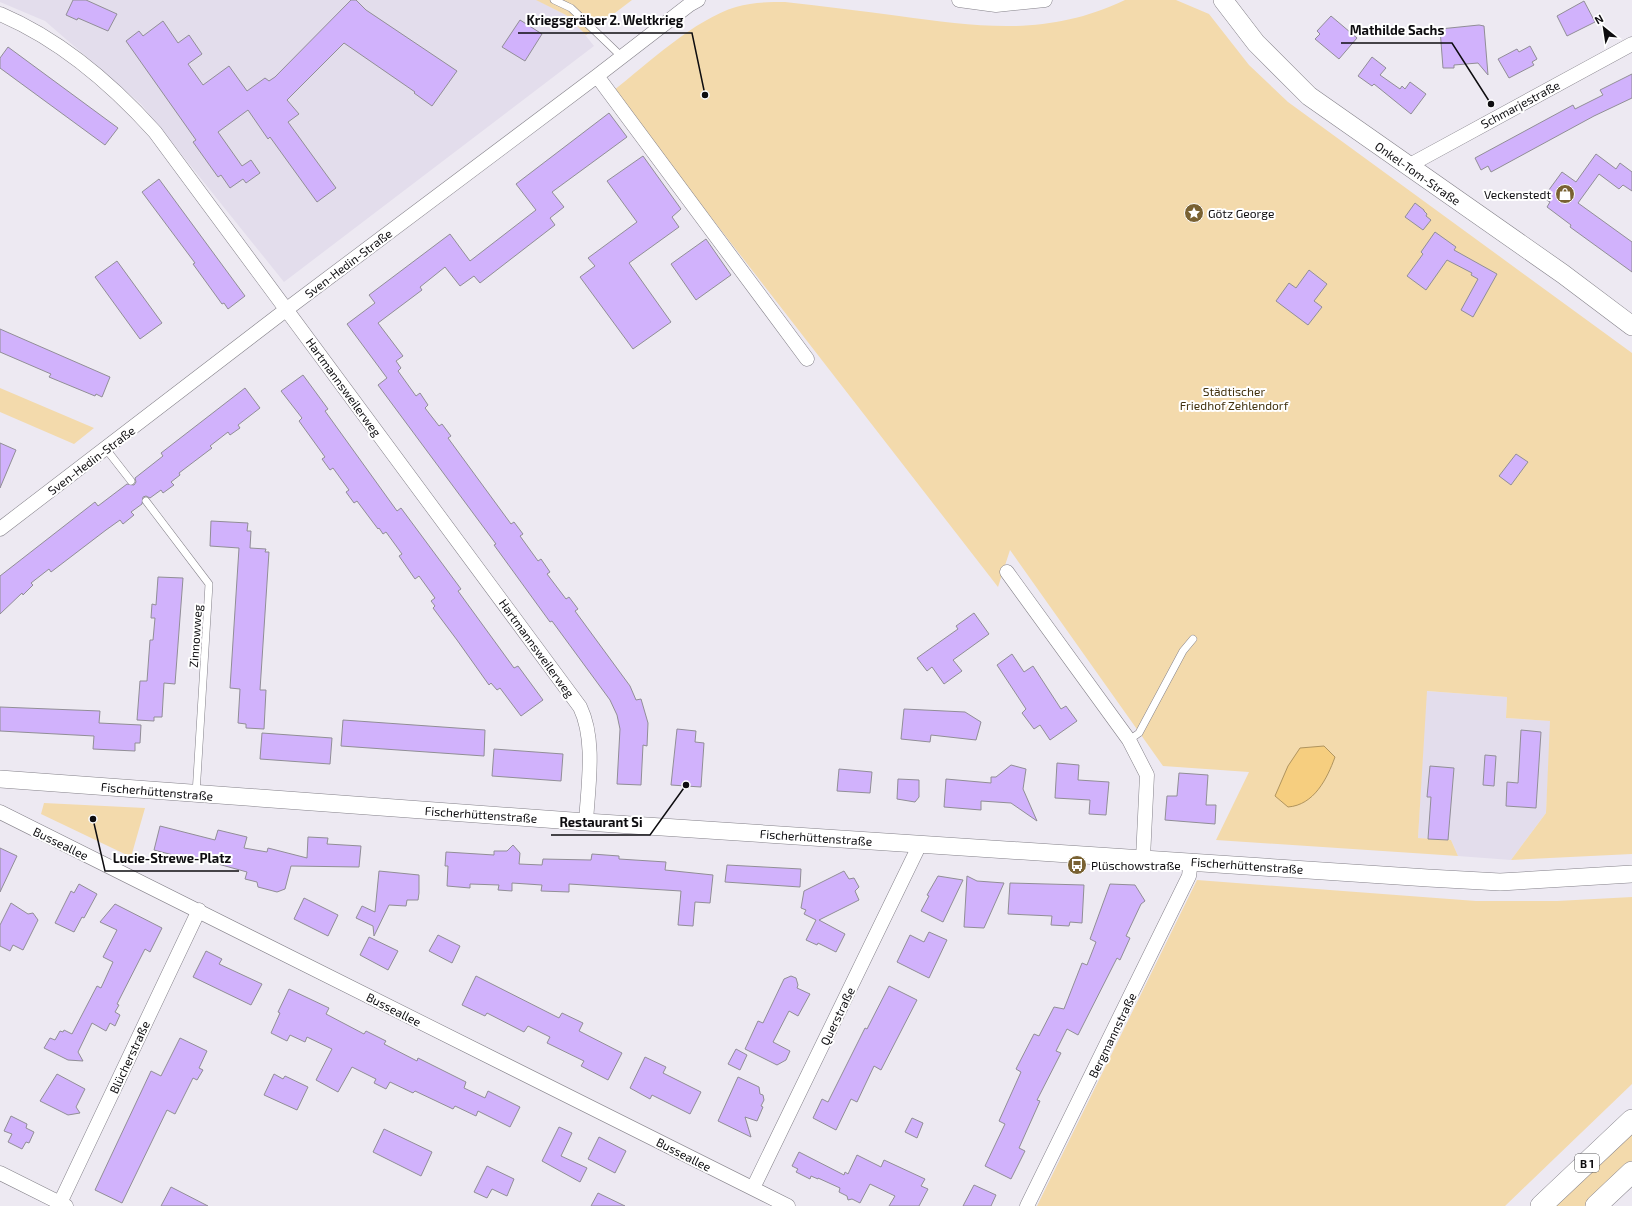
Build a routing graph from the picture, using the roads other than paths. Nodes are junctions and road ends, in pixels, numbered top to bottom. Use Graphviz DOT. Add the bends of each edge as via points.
graph roads {
  1 [pos="554,0"];
  2 [pos="698,0"];
  3 [pos="959,0"];
  4 [pos="1045,0"];
  5 [pos="1223,0"];
  6 [pos="0,14"];
  7 [pos="1632,44"];
  8 [pos="622,58"];
  9 [pos="597,76"];
  10 [pos="1408,166"];
  11 [pos="287,309"];
  12 [pos="1632,326"];
  13 [pos="808,359"];
  14 [pos="106,449"];
  15 [pos="131,481"];
  16 [pos="146,501"];
  17 [pos="0,529"];
  18 [pos="1007,572"];
  19 [pos="1193,639"];
  20 [pos="1129,740"];
  21 [pos="0,779"];
  22 [pos="196,794"];
  23 [pos="0,812"];
  24 [pos="586,822"];
  25 [pos="920,844"];
  26 [pos="1143,858"];
  27 [pos="1191,861"];
  28 [pos="1632,874"];
  29 [pos="199,910"];
  30 [pos="1632,1120"];
  31 [pos="1632,1172"];
  32 [pos="0,1173"];
  33 [pos="753,1188"];
  34 [pos="63,1204"];
  35 [pos="788,1206"];
  36 [pos="1027,1206"];
  37 [pos="1541,1206"];
  38 [pos="1596,1206"];
  1 -- 8 [label="lane" via="571,8"];
  2 -- 8 [label="street, Sven-Hedin-Straße"];
  3 -- 4 [label="street" via="996,5"];
  5 -- 10 [label="main road, Onkel-Tom-Straße" via="1256,43 1292,81 1309,96"];
  6 -- 11 [label="street, Hartmannsweilerweg" via="56,44 129,103 155,132"];
  7 -- 10 [label="street, Schmarjestraße"];
  8 -- 9 [label="street, Sven-Hedin-Straße"];
  9 -- 11 [label="street, Sven-Hedin-Straße"];
  9 -- 13 [label="street"];
  10 -- 12 [label="main road, Onkel-Tom-Straße" via="1563,274"];
  11 -- 14 [label="street, Sven-Hedin-Straße"];
  11 -- 24 [label="street, Hartmannsweilerweg" via="580,707 586,718 589,744"];
  14 -- 15 [label="lane"];
  14 -- 17 [label="street, Sven-Hedin-Straße"];
  16 -- 22 [label="lane, Zinnowweg" via="209,584"];
  18 -- 20 [label="street"];
  19 -- 20 [label="lane" via="1183,652 1139,733"];
  20 -- 26 [label="street" via="1147,775"];
  21 -- 22 [label="street, Fischerhüttenstraße"];
  22 -- 24 [label="street, Fischerhüttenstraße"];
  23 -- 29 [label="street, Busseallee"];
  24 -- 25 [label="street, Fischerhüttenstraße"];
  25 -- 26 [label="street, Fischerhüttenstraße"];
  25 -- 33 [label="street, Querstraße"];
  26 -- 27 [label="street, Fischerhüttenstraße"];
  27 -- 28 [label="street, Fischerhüttenstraße" via="1500,882"];
  27 -- 36 [label="street, Bergmannstraße" via="1189,876"];
  29 -- 33 [label="street, Busseallee"];
  29 -- 34 [label="street, Blücherstraße"];
  30 -- 37 [label="main road, B 1"];
  31 -- 38 [label="main road"];
  32 -- 34 [label="street"];
  33 -- 35 [label="street, Busseallee"];
}
